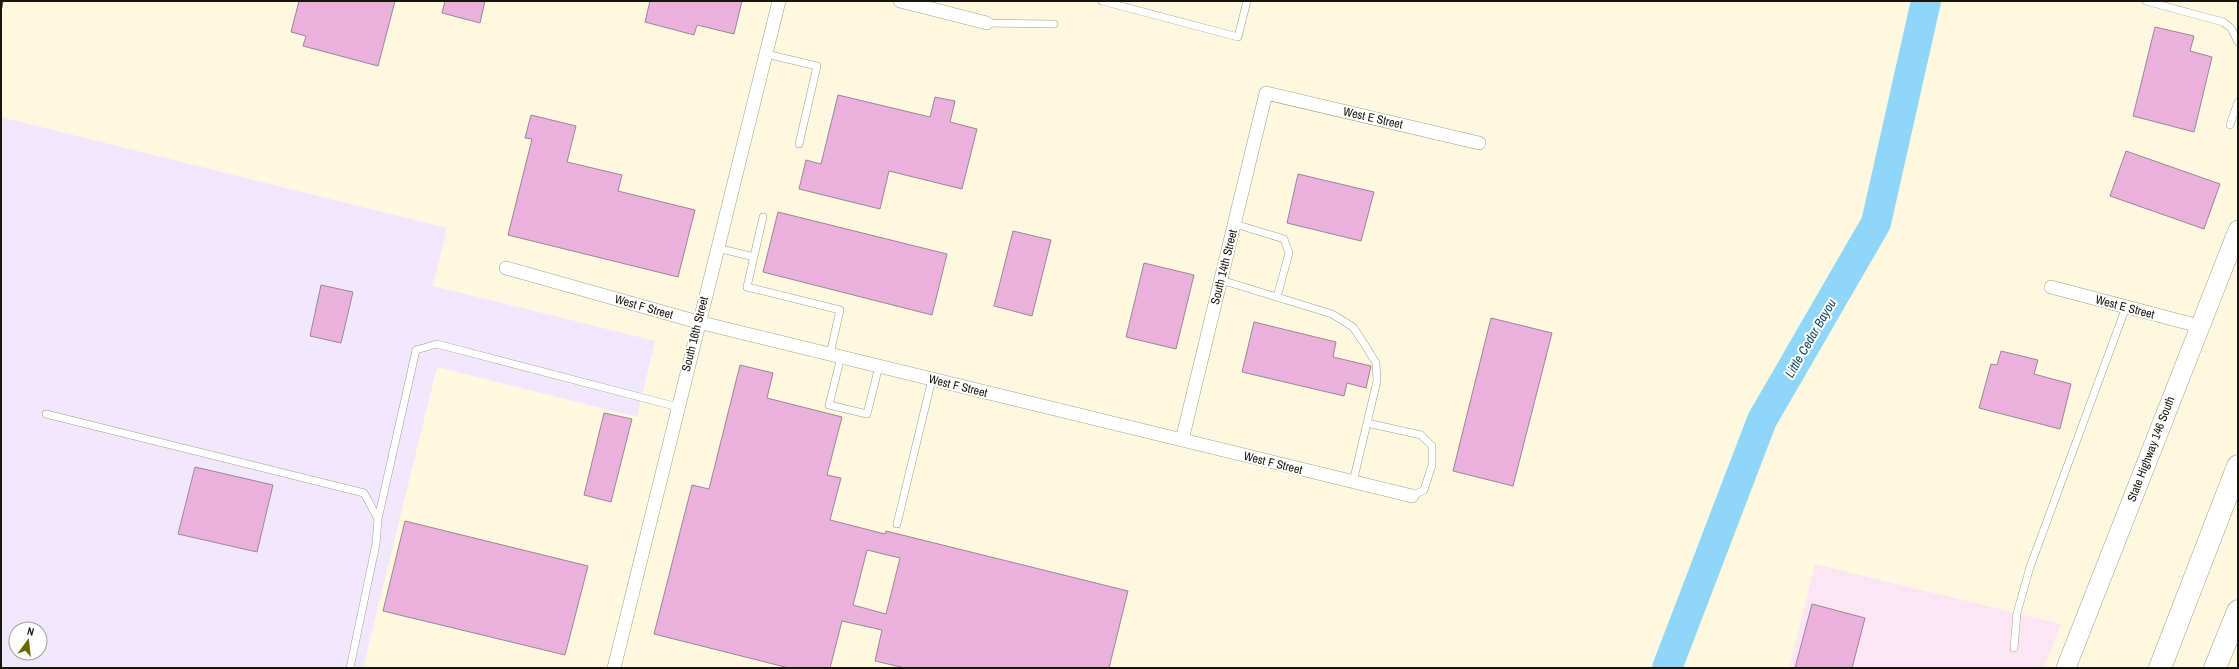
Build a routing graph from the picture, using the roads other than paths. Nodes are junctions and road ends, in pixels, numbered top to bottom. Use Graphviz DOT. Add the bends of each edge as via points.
graph roads {
  1 [pos="779,1"];
  2 [pos="900,1"];
  3 [pos="1102,1"];
  4 [pos="1246,1"];
  5 [pos="2146,1"];
  6 [pos="987,23"];
  7 [pos="1054,24"];
  8 [pos="2238,42"];
  9 [pos="766,54"];
  10 [pos="1266,93"];
  11 [pos="2238,102"];
  12 [pos="2230,125"];
  13 [pos="1479,143"];
  14 [pos="799,144"];
  15 [pos="763,217"];
  16 [pos="1235,224"];
  17 [pos="2238,230"];
  18 [pos="717,248"];
  19 [pos="754,257"];
  20 [pos="506,268"];
  21 [pos="1221,280"];
  22 [pos="2051,287"];
  23 [pos="1277,297"];
  24 [pos="2126,307"];
  25 [pos="698,322"];
  26 [pos="2199,326"];
  27 [pos="835,355"];
  28 [pos="879,366"];
  29 [pos="932,379"];
  30 [pos="678,407"];
  31 [pos="46,414"];
  32 [pos="1367,422"];
  33 [pos="1182,440"];
  34 [pos="2238,466"];
  35 [pos="1353,482"];
  36 [pos="1412,496"];
  37 [pos="378,519"];
  38 [pos="897,524"];
  39 [pos="2238,611"];
  40 [pos="2238,636"];
  41 [pos="2014,648"];
  42 [pos="617,667"];
  43 [pos="350,668"];
  44 [pos="2066,668"];
  45 [pos="2160,668"];
  46 [pos="2215,668"];
  47 [pos="2227,668"];
  1 -- 9 [label="street, South 16th Street"];
  2 -- 6 [label="street"];
  3 -- 4 [label="lane" via="1238,37"];
  5 -- 8 [label="lane" via="2223,22 2231,28"];
  6 -- 7 [label="lane"];
  9 -- 14 [label="lane" via="817,66"];
  9 -- 18 [label="street, South 16th Street"];
  10 -- 13 [label="street, West E Street"];
  10 -- 16 [label="street, South 14th Street"];
  11 -- 12 [label="lane"];
  15 -- 19 [label="lane"];
  16 -- 21 [label="street, South 14th Street"];
  16 -- 23 [label="lane" via="1284,239 1289,253"];
  17 -- 26 [label="main road, State Highway 146 South"];
  18 -- 19 [label="lane"];
  18 -- 25 [label="street, South 16th Street"];
  19 -- 27 [label="lane" via="747,287 840,310"];
  20 -- 25 [label="street, West F Street"];
  21 -- 23 [label="lane"];
  21 -- 33 [label="street, South 14th Street"];
  22 -- 24 [label="street, West E Street"];
  23 -- 32 [label="lane" via="1332,314 1352,327 1376,363 1377,381"];
  24 -- 26 [label="street, West E Street"];
  24 -- 41 [label="lane" via="2030,567 2017,613"];
  25 -- 27 [label="street, West F Street"];
  25 -- 30 [label="street, South 16th Street"];
  26 -- 44 [label="main road, State Highway 146 South"];
  27 -- 28 [label="street, West F Street"];
  27 -- 28 [label="lane" via="829,405 867,414"];
  28 -- 29 [label="street, West F Street"];
  29 -- 33 [label="street, West F Street"];
  29 -- 38 [label="lane"];
  30 -- 37 [label="lane" via="436,344 416,350"];
  30 -- 42 [label="street, South 16th Street"];
  31 -- 37 [label="lane" via="364,493"];
  32 -- 35 [label="lane"];
  32 -- 36 [label="lane" via="1421,435 1432,446 1432,465 1424,490"];
  33 -- 35 [label="street, West F Street"];
  34 -- 45 [label="highway"];
  35 -- 36 [label="street, West F Street"];
  37 -- 43 [label="lane" via="376,544"];
  39 -- 46 [label="highway"];
  40 -- 47 [label="highway"];
}
